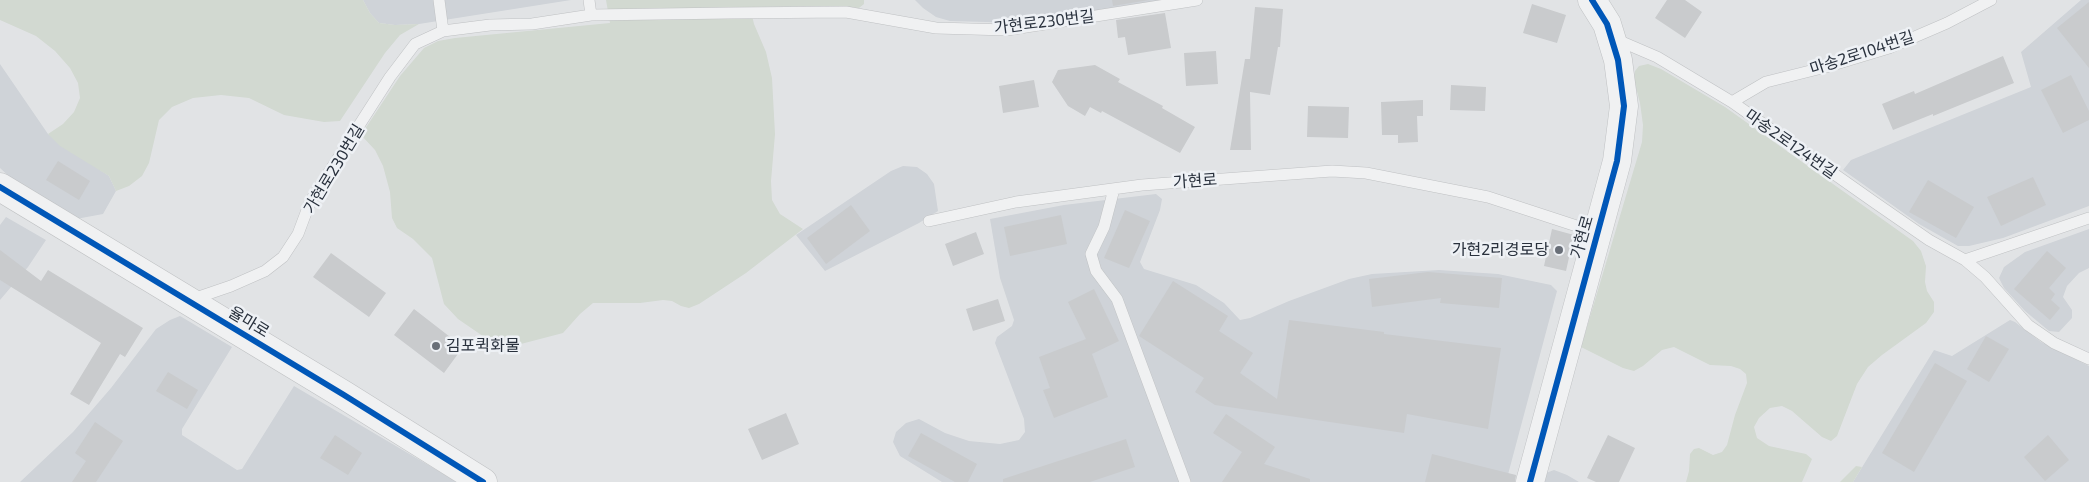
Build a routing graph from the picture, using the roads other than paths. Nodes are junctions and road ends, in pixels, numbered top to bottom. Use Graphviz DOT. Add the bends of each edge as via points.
graph roads {
  1 [pos="439,0"];
  2 [pos="589,0"];
  3 [pos="1197,0"];
  4 [pos="1592,0"];
  5 [pos="1991,0"];
  6 [pos="591,15"];
  7 [pos="443,32"];
  8 [pos="1611,37"];
  9 [pos="1732,102"];
  10 [pos="0,187"];
  11 [pos="1114,189"];
  12 [pos="2089,218"];
  13 [pos="929,221"];
  14 [pos="1598,233"];
  15 [pos="1965,260"];
  16 [pos="186,301"];
  17 [pos="2089,359"];
  18 [pos="483,482"];
  19 [pos="1185,482"];
  20 [pos="1530,482"];
  1 -- 7 [label="lane"];
  2 -- 6 [label="lane"];
  3 -- 6 [label="lane, 가현로230번길" via="1007,30 936,28 846,12"];
  4 -- 8 [label="street, 가현로"];
  5 -- 9 [label="lane, 마송2로104번길" via="1889,48 1766,82"];
  6 -- 7 [label="lane, 가현로230번길"];
  7 -- 16 [label="lane, 가현로230번길" via="415,44 390,77 310,202 298,234 284,257 265,271"];
  8 -- 9 [label="lane, 마송2로124번길" via="1658,57"];
  8 -- 14 [label="street, 가현로" via="1618,60 1624,106 1617,161"];
  9 -- 15 [label="lane, 마송2로124번길" via="1889,213"];
  10 -- 16 [label="street, 율마로"];
  11 -- 13 [label="lane, 가현로" via="1016,202"];
  11 -- 14 [label="lane, 가현로" via="1332,171 1366,172 1488,197"];
  11 -- 19 [label="lane" via="1104,227 1091,254 1096,271 1117,299"];
  12 -- 15 [label="lane"];
  14 -- 20 [label="street, 가현로"];
  15 -- 17 [label="lane, 마송2로124번길" via="2028,325"];
  16 -- 18 [label="street, 율마로"];
}
